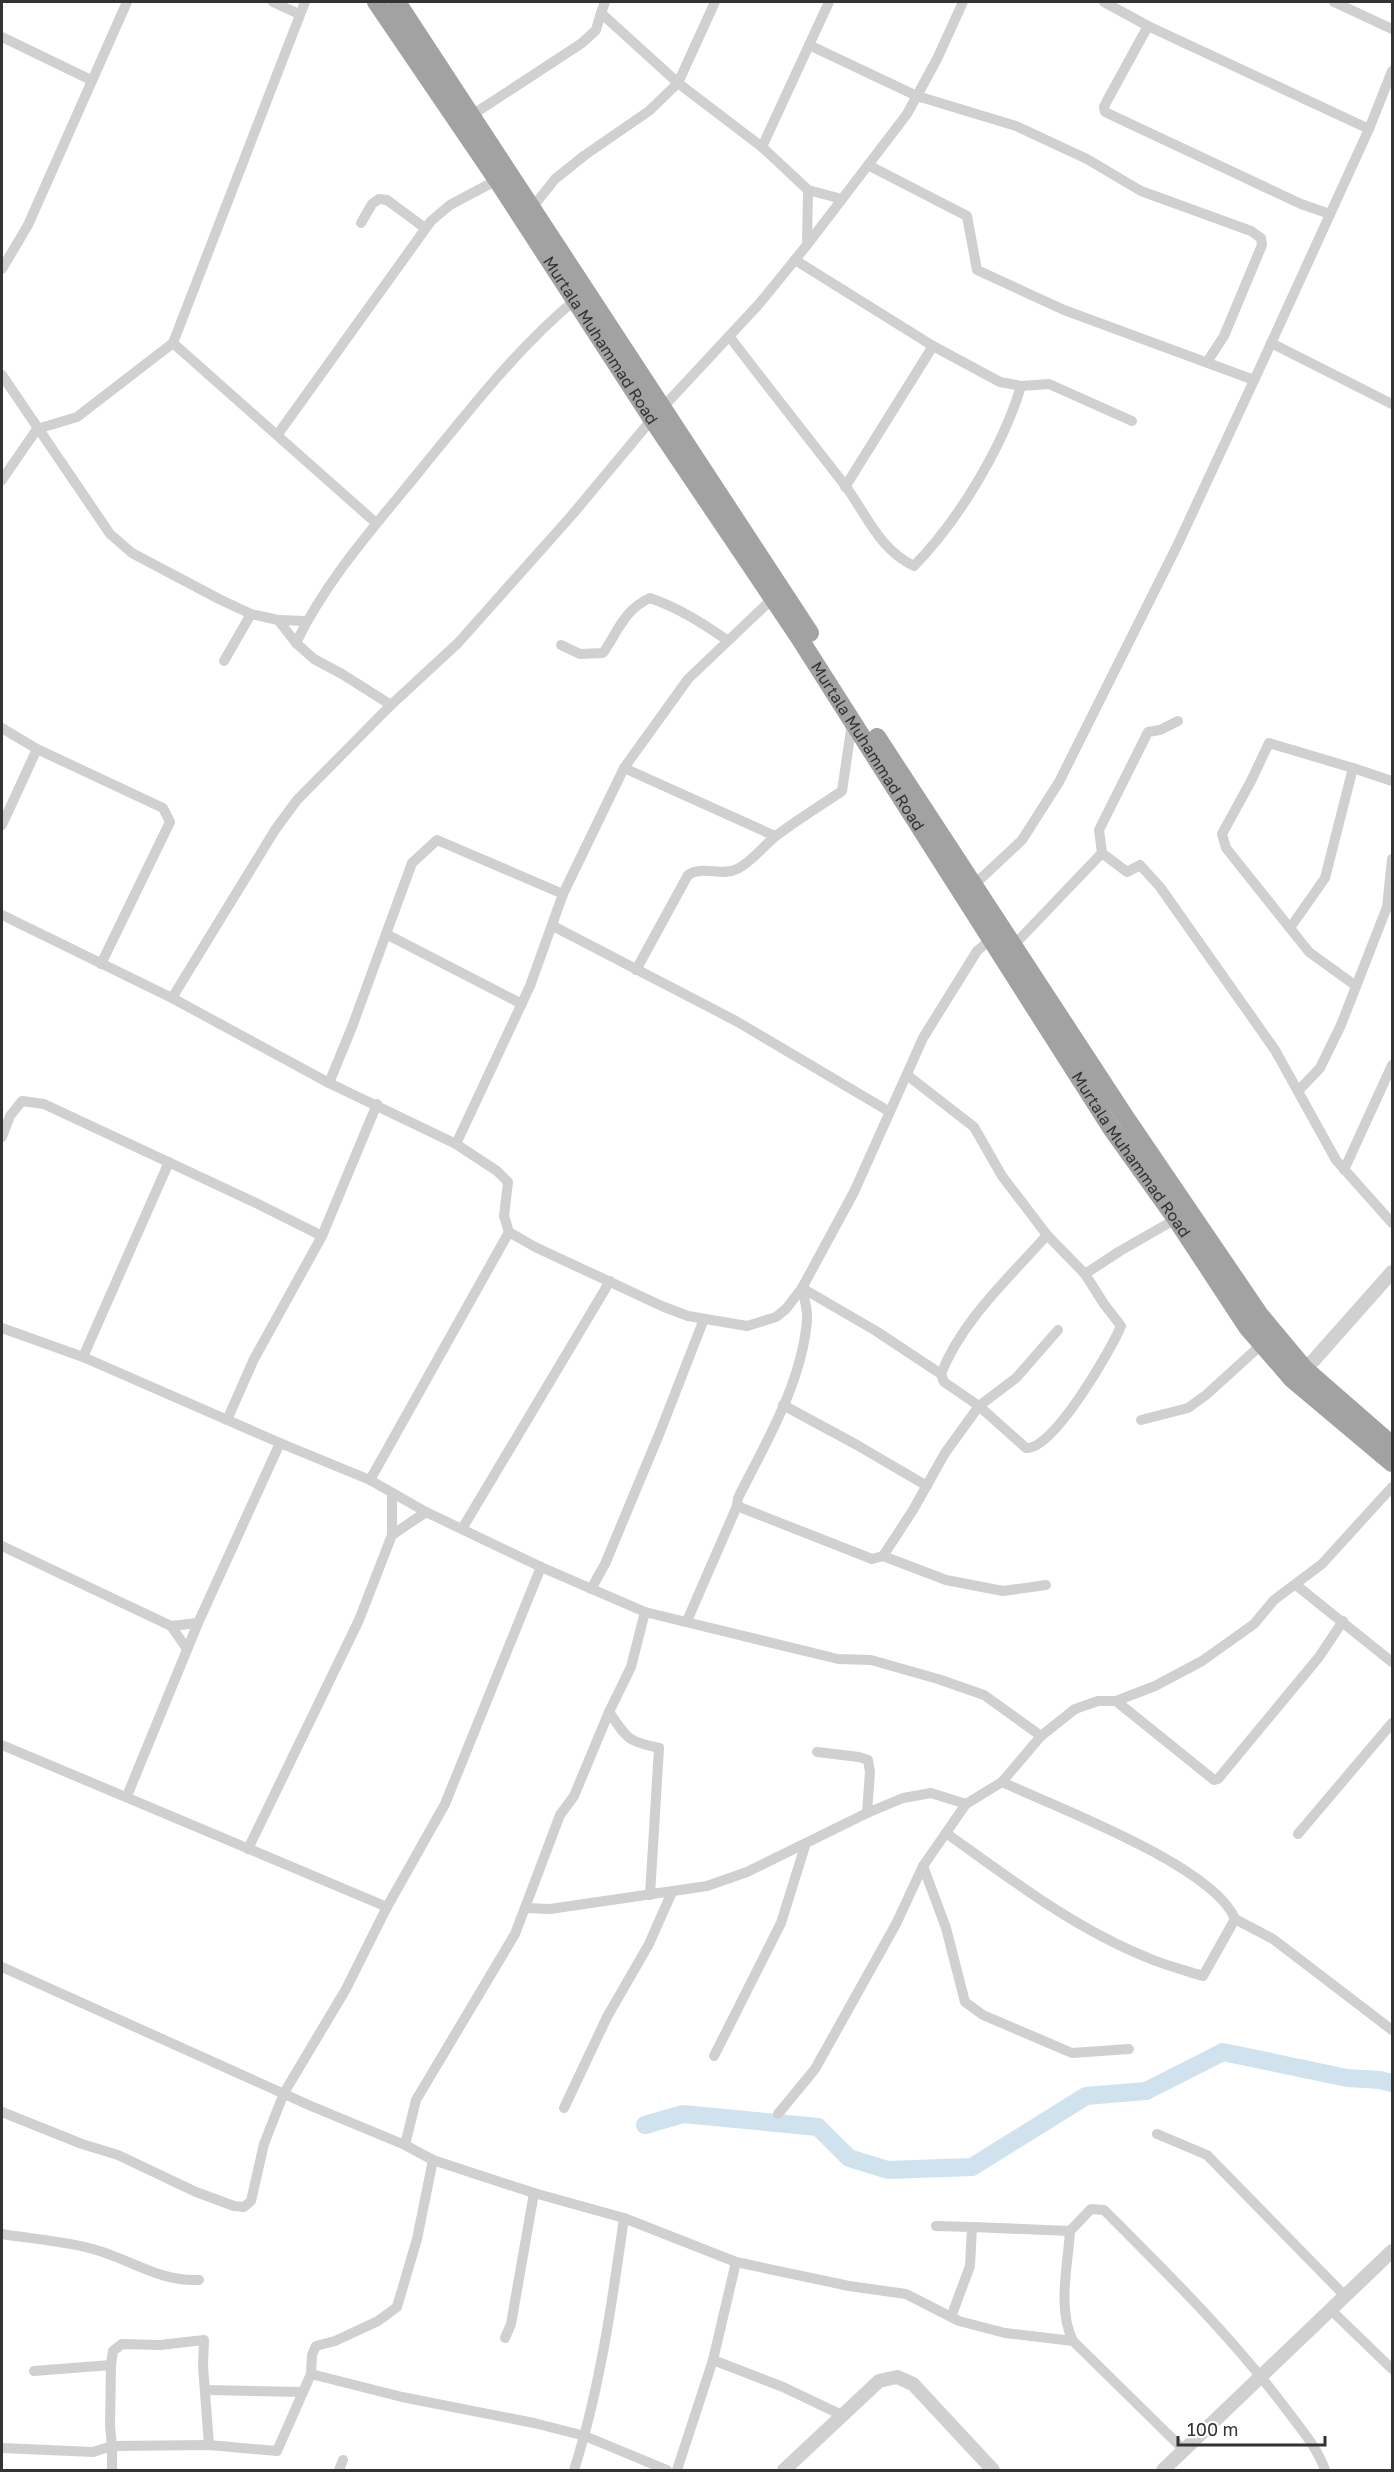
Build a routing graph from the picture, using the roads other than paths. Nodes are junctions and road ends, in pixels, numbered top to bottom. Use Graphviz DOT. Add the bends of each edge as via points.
graph roads {
  1 [pos="127,2"];
  2 [pos="273,2"];
  3 [pos="305,2"];
  4 [pos="376,2"];
  5 [pos="397,2"];
  6 [pos="605,2"];
  7 [pos="715,2"];
  8 [pos="829,2"];
  9 [pos="963,2"];
  10 [pos="1104,2"];
  11 [pos="1334,2"];
  12 [pos="601,13"];
  13 [pos="299,14"];
  14 [pos="1148,26"];
  15 [pos="1392,29"];
  16 [pos="2,37"];
  17 [pos="809,45"];
  18 [pos="1392,71"];
  19 [pos="91,80"];
  20 [pos="678,83"];
  21 [pos="917,96"];
  22 [pos="472,115"];
  23 [pos="1369,129"];
  24 [pos="762,147"];
  25 [pos="868,165"];
  26 [pos="497,180"];
  27 [pos="808,190"];
  28 [pos="842,199"];
  29 [pos="532,208"];
  30 [pos="1330,214"];
  31 [pos="361,223"];
  32 [pos="425,228"];
  33 [pos="807,246"];
  34 [pos="795,261"];
  35 [pos="2,269"];
  36 [pos="575,300"];
  37 [pos="729,336"];
  38 [pos="173,343"];
  39 [pos="1271,343"];
  40 [pos="933,346"];
  41 [pos="1207,362"];
  42 [pos="2,375"];
  43 [pos="1254,380"];
  44 [pos="1022,386"];
  45 [pos="1391,400"];
  46 [pos="657,413"];
  47 [pos="1132,421"];
  48 [pos="37,429"];
  49 [pos="278,434"];
  50 [pos="2,480"];
  51 [pos="845,487"];
  52 [pos="376,523"];
  53 [pos="771,600"];
  54 [pos="251,614"];
  55 [pos="278,620"];
  56 [pos="306,621"];
  57 [pos="803,633"];
  58 [pos="727,640"];
  59 [pos="296,643"];
  60 [pos="561,645"];
  61 [pos="224,661"];
  62 [pos="391,705"];
  63 [pos="852,720"];
  64 [pos="1178,721"];
  65 [pos="2,728"];
  66 [pos="37,749"];
  67 [pos="624,768"];
  68 [pos="1353,768"];
  69 [pos="1392,781"];
  70 [pos="2,825"];
  71 [pos="775,836"];
  72 [pos="1102,853"];
  73 [pos="1392,860"];
  74 [pos="974,885"];
  75 [pos="563,894"];
  76 [pos="2,915"];
  77 [pos="553,926"];
  78 [pos="1290,928"];
  79 [pos="386,934"];
  80 [pos="990,940"];
  81 [pos="1013,946"];
  82 [pos="101,964"];
  83 [pos="636,970"];
  84 [pos="1356,986"];
  85 [pos="172,998"];
  86 [pos="522,1004"];
  87 [pos="1048,1014"];
  88 [pos="1392,1065"];
  89 [pos="907,1075"];
  90 [pos="329,1083"];
  91 [pos="1299,1090"];
  92 [pos="377,1104"];
  93 [pos="890,1112"];
  94 [pos="1118,1123"];
  95 [pos="2,1137"];
  96 [pos="456,1144"];
  97 [pos="169,1162"];
  98 [pos="1344,1170"];
  99 [pos="1176,1219"];
  100 [pos="1392,1223"];
  101 [pos="508,1232"];
  102 [pos="1047,1235"];
  103 [pos="322,1236"];
  104 [pos="1392,1272"];
  105 [pos="1085,1274"];
  106 [pos="610,1281"];
  107 [pos="802,1288"];
  108 [pos="704,1319"];
  109 [pos="2,1328"];
  110 [pos="1058,1330"];
  111 [pos="1261,1345"];
  112 [pos="83,1357"];
  113 [pos="942,1374"];
  114 [pos="1299,1374"];
  115 [pos="783,1405"];
  116 [pos="979,1406"];
  117 [pos="226,1420"];
  118 [pos="1141,1420"];
  119 [pos="280,1443"];
  120 [pos="1392,1445"];
  121 [pos="1392,1463"];
  122 [pos="370,1480"];
  123 [pos="927,1486"];
  124 [pos="1392,1487"];
  125 [pos="392,1493"];
  126 [pos="737,1506"];
  127 [pos="426,1512"];
  128 [pos="462,1529"];
  129 [pos="392,1535"];
  130 [pos="2,1546"];
  131 [pos="883,1556"];
  132 [pos="542,1567"];
  133 [pos="1296,1584"];
  134 [pos="1046,1585"];
  135 [pos="591,1589"];
  136 [pos="645,1612"];
  137 [pos="687,1621"];
  138 [pos="1343,1621"];
  139 [pos="198,1623"];
  140 [pos="171,1626"];
  141 [pos="188,1649"];
  142 [pos="1392,1662"];
  143 [pos="1116,1701"];
  144 [pos="609,1712"];
  145 [pos="1392,1723"];
  146 [pos="1041,1736"];
  147 [pos="2,1744"];
  148 [pos="817,1752"];
  149 [pos="1002,1782"];
  150 [pos="127,1796"];
  151 [pos="966,1804"];
  152 [pos="867,1813"];
  153 [pos="946,1833"];
  154 [pos="1298,1834"];
  155 [pos="805,1846"];
  156 [pos="248,1849"];
  157 [pos="923,1866"];
  158 [pos="672,1892"];
  159 [pos="650,1895"];
  160 [pos="387,1907"];
  161 [pos="526,1908"];
  162 [pos="1235,1919"];
  163 [pos="2,1968"];
  164 [pos="1392,2030"];
  165 [pos="1129,2049"];
  166 [pos="714,2056"];
  167 [pos="284,2092"];
  168 [pos="564,2108"];
  169 [pos="2,2112"];
  170 [pos="778,2114"];
  171 [pos="1156,2134"];
  172 [pos="405,2145"];
  173 [pos="433,2160"];
  174 [pos="534,2193"];
  175 [pos="624,2218"];
  176 [pos="936,2226"];
  177 [pos="972,2227"];
  178 [pos="1070,2231"];
  179 [pos="2,2234"];
  180 [pos="1392,2251"];
  181 [pos="736,2262"];
  182 [pos="199,2280"];
  183 [pos="1346,2297"];
  184 [pos="1332,2311"];
  185 [pos="951,2317"];
  186 [pos="505,2338"];
  187 [pos="1069,2338"];
  188 [pos="713,2360"];
  189 [pos="111,2365"];
  190 [pos="1392,2369"];
  191 [pos="34,2371"];
  192 [pos="311,2374"];
  193 [pos="1262,2378"];
  194 [pos="206,2390"];
  195 [pos="303,2392"];
  196 [pos="844,2416"];
  197 [pos="585,2436"];
  198 [pos="209,2445"];
  199 [pos="112,2446"];
  200 [pos="2,2448"];
  201 [pos="1185,2451"];
  202 [pos="112,2470"];
  203 [pos="574,2470"];
  204 [pos="667,2470"];
  205 [pos="677,2470"];
  206 [pos="784,2470"];
  207 [pos="993,2470"];
  208 [pos="1163,2470"];
  209 [pos="1325,2470"];
  1 -- 19 [label="street"];
  2 -- 13 [label="street"];
  3 -- 13 [label="street"];
  4 -- 26 [label="highway, Murtala Muhammad Road"];
  5 -- 22 [label="highway, Murtala Muhammad Road"];
  6 -- 12 [label="street"];
  7 -- 20 [label="street"];
  8 -- 17 [label="street"];
  9 -- 21 [label="street"];
  10 -- 14 [label="street"];
  11 -- 15 [label="street"];
  12 -- 20 [label="street"];
  12 -- 22 [label="street" via="596,30 582,43"];
  13 -- 38 [label="street"];
  14 -- 23 [label="street"];
  14 -- 30 [label="street" via="1108,99 1105,112"];
  16 -- 19 [label="street"];
  17 -- 21 [label="street"];
  17 -- 24 [label="street"];
  18 -- 23 [label="street"];
  19 -- 35 [label="street" via="28,225"];
  20 -- 24 [label="street"];
  20 -- 29 [label="street" via="649,111 555,179"];
  21 -- 25 [label="street" via="908,114"];
  21 -- 41 [label="street" via="1016,126 1087,159 1141,191 1261,238 1262,245 1224,336"];
  22 -- 29 [label="highway, Murtala Muhammad Road"];
  23 -- 30 [label="street"];
  24 -- 27 [label="street"];
  25 -- 28 [label="street"];
  25 -- 41 [label="street" via="967,216 978,270 1064,310"];
  26 -- 32 [label="street" via="450,205"];
  26 -- 36 [label="highway, Murtala Muhammad Road"];
  27 -- 28 [label="street"];
  27 -- 33 [label="street"];
  28 -- 33 [label="street"];
  29 -- 46 [label="highway, Murtala Muhammad Road"];
  30 -- 39 [label="street"];
  31 -- 32 [label="street" via="379,199 387,200"];
  32 -- 49 [label="street"];
  33 -- 34 [label="street"];
  34 -- 37 [label="street"];
  34 -- 40 [label="street"];
  36 -- 46 [label="highway, Murtala Muhammad Road"];
  36 -- 52 [label="street" via="541,328"];
  37 -- 46 [label="street"];
  37 -- 51 [label="street"];
  38 -- 48 [label="street" via="77,417"];
  38 -- 49 [label="street"];
  39 -- 43 [label="street"];
  39 -- 45 [label="street"];
  40 -- 44 [label="street" via="1000,382"];
  40 -- 51 [label="street"];
  41 -- 43 [label="street"];
  42 -- 48 [label="street"];
  43 -- 74 [label="street" via="1177,546 1059,782 1022,840"];
  44 -- 47 [label="street" via="1049,384"];
  44 -- 51 [label="street" via="1012,417 976,484 914,566 898,559 883,543"];
  46 -- 53 [label="highway, Murtala Muhammad Road"];
  46 -- 57 [label="highway, Murtala Muhammad Road"];
  46 -- 62 [label="street" via="458,643"];
  48 -- 50 [label="street"];
  48 -- 54 [label="street" via="110,534 132,553"];
  49 -- 52 [label="street"];
  52 -- 56 [label="street"];
  53 -- 57 [label="highway, Murtala Muhammad Road"];
  53 -- 58 [label="street"];
  54 -- 55 [label="street"];
  54 -- 61 [label="street"];
  55 -- 56 [label="street"];
  55 -- 59 [label="street"];
  56 -- 59 [label="street"];
  57 -- 63 [label="highway, Murtala Muhammad Road"];
  57 -- 74 [label="highway, Murtala Muhammad Road"];
  58 -- 60 [label="street" via="699,620 650,598 627,614 603,653 580,654"];
  58 -- 67 [label="street" via="688,679"];
  59 -- 62 [label="street"];
  62 -- 85 [label="street" via="297,800"];
  63 -- 71 [label="street" via="842,791"];
  63 -- 80 [label="highway, Murtala Muhammad Road"];
  64 -- 72 [label="street" via="1148,732 1099,830"];
  65 -- 66 [label="street"];
  66 -- 70 [label="street"];
  66 -- 82 [label="street" via="163,808 170,822"];
  67 -- 71 [label="street"];
  67 -- 75 [label="street"];
  68 -- 69 [label="street"];
  68 -- 78 [label="street" via="1325,878"];
  68 -- 78 [label="street" via="1269,743 1222,834 1227,848"];
  71 -- 83 [label="street" via="737,869 725,873 695,871 688,875"];
  72 -- 81 [label="street"];
  72 -- 91 [label="street" via="1127,872 1140,865 1160,887"];
  73 -- 84 [label="street" via="1387,907"];
  74 -- 81 [label="highway, Murtala Muhammad Road"];
  75 -- 77 [label="street"];
  75 -- 79 [label="street" via="437,840 412,862"];
  76 -- 82 [label="street"];
  77 -- 83 [label="street"];
  77 -- 86 [label="street"];
  78 -- 84 [label="street" via="1309,952"];
  79 -- 86 [label="street"];
  79 -- 90 [label="street"];
  80 -- 87 [label="highway, Murtala Muhammad Road"];
  80 -- 89 [label="street" via="976,951 923,1038"];
  81 -- 87 [label="highway, Murtala Muhammad Road"];
  82 -- 85 [label="street"];
  83 -- 93 [label="street" via="736,1021"];
  84 -- 91 [label="street" via="1320,1068"];
  85 -- 90 [label="street"];
  86 -- 96 [label="street"];
  87 -- 94 [label="highway, Murtala Muhammad Road"];
  88 -- 98 [label="street"];
  89 -- 93 [label="street"];
  89 -- 102 [label="street" via="974,1127 1002,1176"];
  90 -- 92 [label="street"];
  91 -- 98 [label="street"];
  92 -- 96 [label="street"];
  92 -- 103 [label="street"];
  93 -- 107 [label="street" via="854,1192"];
  94 -- 99 [label="highway, Murtala Muhammad Road"];
  94 -- 114 [label="highway, Murtala Muhammad Road"];
  95 -- 97 [label="street" via="10,1116 22,1101 44,1104"];
  96 -- 101 [label="street" via="508,1182 504,1216"];
  97 -- 103 [label="street"];
  97 -- 112 [label="street"];
  98 -- 100 [label="street"];
  99 -- 105 [label="street"];
  99 -- 111 [label="highway, Murtala Muhammad Road"];
  101 -- 106 [label="street"];
  101 -- 122 [label="street"];
  102 -- 105 [label="street"];
  102 -- 113 [label="street" via="984,1305 950,1352"];
  103 -- 117 [label="street"];
  104 -- 114 [label="street"];
  105 -- 116 [label="street" via="1121,1326 1107,1357 1058,1427 1038,1446 1026,1448"];
  106 -- 108 [label="street" via="664,1307"];
  106 -- 128 [label="street"];
  107 -- 108 [label="street" via="776,1317 747,1326"];
  107 -- 113 [label="street"];
  107 -- 115 [label="street" via="807,1318 801,1358"];
  108 -- 135 [label="street" via="652,1452"];
  109 -- 112 [label="street"];
  110 -- 116 [label="street" via="1016,1378"];
  111 -- 114 [label="highway, Murtala Muhammad Road"];
  111 -- 118 [label="street" via="1188,1408"];
  112 -- 117 [label="street"];
  113 -- 116 [label="street" via="945,1382"];
  114 -- 120 [label="highway, Murtala Muhammad Road"];
  114 -- 121 [label="highway, Murtala Muhammad Road"];
  115 -- 123 [label="street"];
  115 -- 126 [label="street"];
  116 -- 123 [label="street"];
  117 -- 119 [label="street"];
  119 -- 122 [label="street"];
  119 -- 139 [label="street"];
  122 -- 125 [label="street"];
  123 -- 131 [label="street"];
  124 -- 133 [label="street" via="1322,1564"];
  125 -- 127 [label="street"];
  125 -- 129 [label="street"];
  126 -- 131 [label="street" via="872,1559"];
  126 -- 137 [label="street"];
  127 -- 128 [label="street"];
  127 -- 129 [label="street"];
  128 -- 132 [label="street"];
  129 -- 156 [label="street" via="359,1620"];
  130 -- 140 [label="street"];
  131 -- 134 [label="street" via="946,1580 1003,1591"];
  132 -- 135 [label="street"];
  132 -- 160 [label="street" via="445,1804"];
  133 -- 138 [label="street"];
  133 -- 143 [label="street" via="1274,1600 1254,1624 1202,1661"];
  135 -- 136 [label="street"];
  136 -- 137 [label="street"];
  136 -- 144 [label="street" via="631,1667"];
  137 -- 146 [label="street" via="838,1659 871,1660 938,1679 984,1695"];
  138 -- 142 [label="street"];
  138 -- 143 [label="street" via="1319,1657 1218,1779 1214,1780"];
  139 -- 140 [label="street"];
  139 -- 141 [label="street"];
  140 -- 141 [label="street"];
  141 -- 150 [label="street"];
  143 -- 146 [label="street" via="1098,1701 1075,1710"];
  144 -- 159 [label="street" via="634,1743 659,1748"];
  144 -- 161 [label="street" via="574,1796 561,1815"];
  145 -- 154 [label="street"];
  146 -- 149 [label="street"];
  147 -- 150 [label="street"];
  148 -- 152 [label="street" via="868,1760"];
  149 -- 151 [label="street"];
  149 -- 162 [label="street" via="1164,1856 1208,1887"];
  150 -- 156 [label="street"];
  151 -- 152 [label="street" via="931,1792 903,1798"];
  151 -- 153 [label="street"];
  152 -- 155 [label="street"];
  153 -- 157 [label="street"];
  153 -- 162 [label="street" via="1078,1923 1146,1957 1203,1976"];
  155 -- 158 [label="street" via="737,1876"];
  155 -- 166 [label="street" via="781,1923"];
  156 -- 160 [label="street"];
  157 -- 165 [label="street" via="946,1928 965,2001 983,2015 1072,2053"];
  157 -- 170 [label="street" via="896,1924 815,2069"];
  158 -- 159 [label="street"];
  158 -- 168 [label="street"];
  159 -- 161 [label="street" via="550,1909"];
  160 -- 167 [label="street" via="346,1989"];
  161 -- 172 [label="street" via="515,1934 416,2100"];
  162 -- 164 [label="street" via="1273,1939"];
  163 -- 167 [label="street"];
  167 -- 169 [label="street" via="264,2144 251,2201 244,2207 196,2192 118,2155"];
  167 -- 172 [label="street"];
  171 -- 183 [label="street" via="1207,2155"];
  172 -- 173 [label="street"];
  173 -- 174 [label="street"];
  173 -- 192 [label="street" via="417,2239 397,2307 378,2321 316,2346"];
  174 -- 175 [label="street"];
  174 -- 186 [label="street" via="511,2324"];
  175 -- 181 [label="street"];
  175 -- 197 [label="street" via="607,2336"];
  176 -- 177 [label="street"];
  177 -- 178 [label="street"];
  177 -- 185 [label="street" via="970,2266"];
  178 -- 187 [label="street" via="1065,2303"];
  178 -- 193 [label="street" via="1091,2209 1104,2210 1193,2299"];
  179 -- 182 [label="street" via="91,2249 171,2279"];
  180 -- 183 [label="street"];
  181 -- 185 [label="street" via="906,2294"];
  181 -- 188 [label="street"];
  183 -- 184 [label="street"];
  184 -- 190 [label="street"];
  184 -- 193 [label="street"];
  185 -- 187 [label="street" via="1005,2333"];
  187 -- 201 [label="street"];
  188 -- 196 [label="street"];
  188 -- 205 [label="street"];
  189 -- 191 [label="street"];
  189 -- 194 [label="street" via="113,2351 122,2344 204,2340"];
  189 -- 199 [label="street"];
  192 -- 195 [label="street"];
  192 -- 197 [label="street"];
  193 -- 201 [label="street"];
  193 -- 209 [label="street" via="1319,2454"];
  194 -- 195 [label="street"];
  194 -- 198 [label="street"];
  195 -- 198 [label="street" via="277,2451"];
  196 -- 206 [label="street"];
  196 -- 207 [label="street" via="879,2381 905,2379"];
  197 -- 203 [label="street"];
  197 -- 204 [label="street"];
  198 -- 199 [label="street"];
  199 -- 200 [label="street" via="93,2452"];
  199 -- 202 [label="street"];
  201 -- 208 [label="street"];
}
